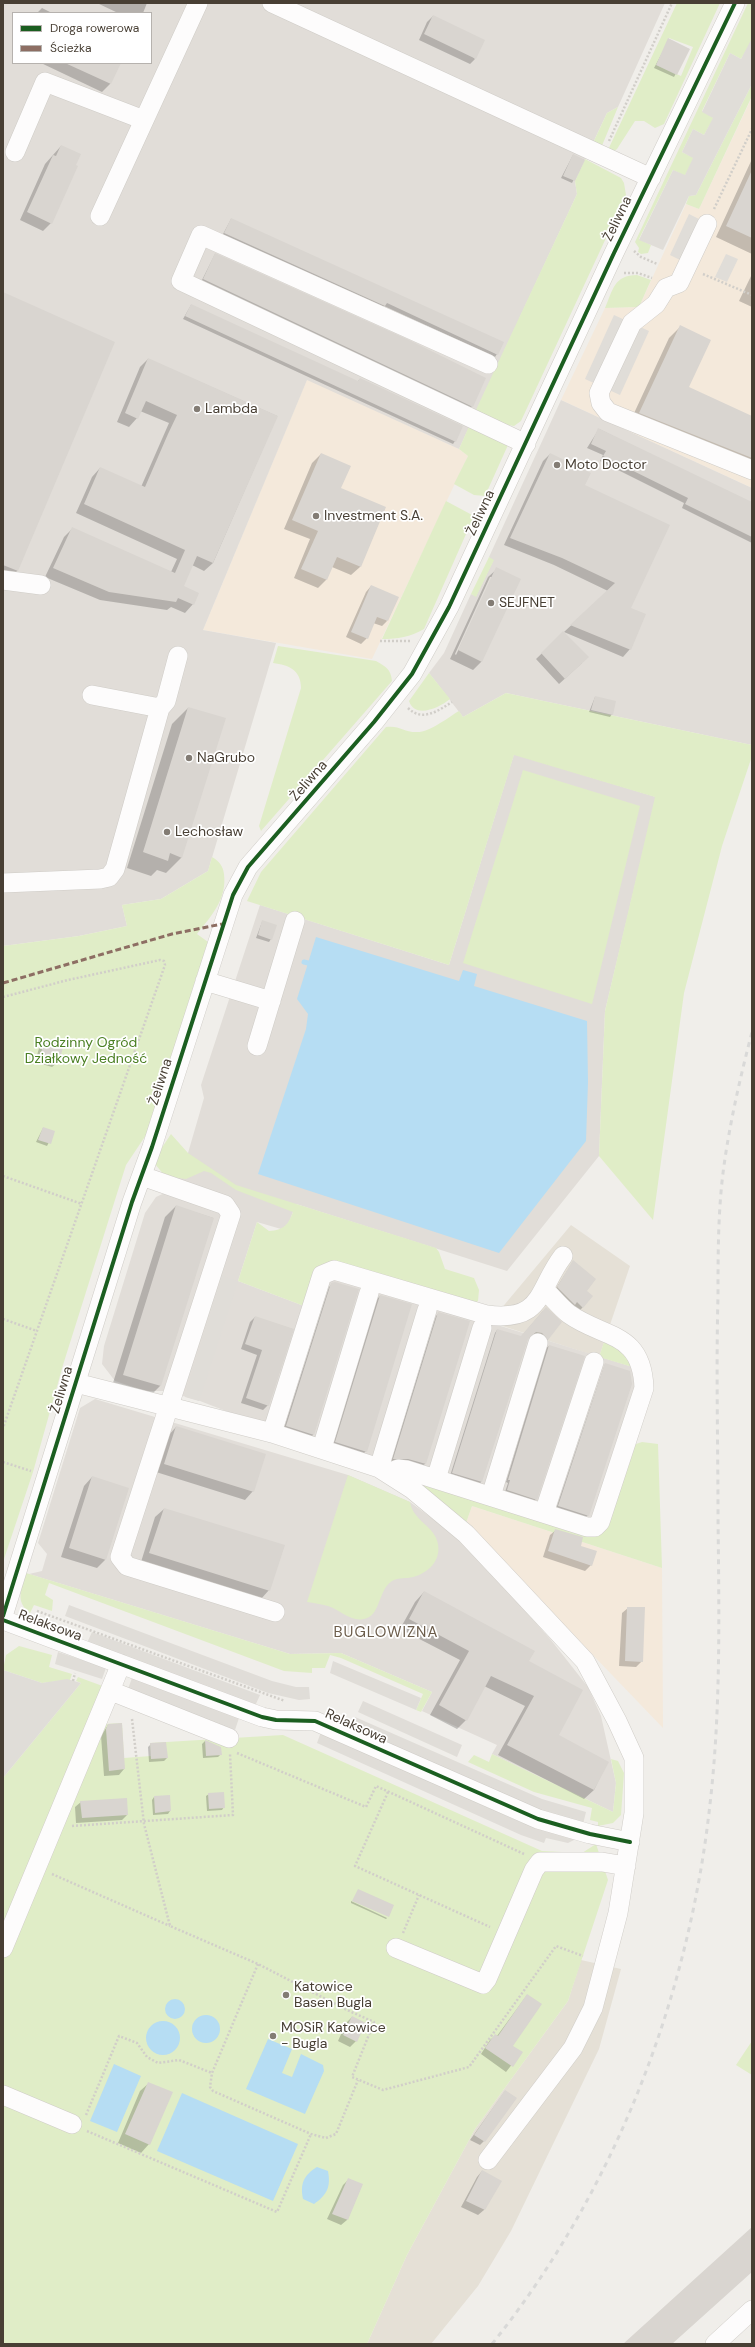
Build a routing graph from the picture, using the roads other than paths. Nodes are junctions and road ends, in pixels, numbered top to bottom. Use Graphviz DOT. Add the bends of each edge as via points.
graph roads {
  1 [pos="198,3"];
  2 [pos="272,3"];
  3 [pos="735,3"];
  4 [pos="144,120"];
  5 [pos="15,152"];
  6 [pos="651,178"];
  7 [pos="100,216"];
  8 [pos="707,224"];
  9 [pos="488,364"];
  10 [pos="526,444"];
  11 [pos="752,470"];
  12 [pos="3,580"];
  13 [pos="41,585"];
  14 [pos="178,656"];
  15 [pos="92,695"];
  16 [pos="160,708"];
  17 [pos="3,883"];
  18 [pos="295,921"];
  19 [pos="205,981"];
  20 [pos="271,1001"];
  21 [pos="257,1046"];
  22 [pos="142,1176"];
  23 [pos="563,1256"];
  24 [pos="545,1290"];
  25 [pos="369,1293"];
  26 [pos="427,1310"];
  27 [pos="482,1328"];
  28 [pos="538,1343"];
  29 [pos="594,1362"];
  30 [pos="76,1383"];
  31 [pos="168,1406"];
  32 [pos="272,1433"];
  33 [pos="322,1448"];
  34 [pos="384,1471"];
  35 [pos="436,1479"];
  36 [pos="491,1496"];
  37 [pos="544,1513"];
  38 [pos="274,1612"];
  39 [pos="3,1616"];
  40 [pos="3,1620"];
  41 [pos="121,1664"];
  42 [pos="111,1690"];
  43 [pos="228,1738"];
  44 [pos="630,1842"];
  45 [pos="626,1866"];
  46 [pos="3,1948"];
  47 [pos="396,1948"];
  48 [pos="3,2095"];
  49 [pos="76,2126"];
  50 [pos="488,2160"];
  51 [pos="752,2310"];
  52 [pos="716,2344"];
  1 -- 4 [label="street"];
  2 -- 6 [label="street"];
  3 -- 6 [label="street, Żeliwna"];
  4 -- 5 [label="street" via="45,82"];
  4 -- 7 [label="street"];
  6 -- 10 [label="street, Żeliwna"];
  8 -- 11 [label="street" via="679,282 666,288 656,304 632,323 599,394 601,403 608,412"];
  9 -- 10 [label="street" via="201,235 181,281"];
  10 -- 19 [label="street, Żeliwna" via="449,607 412,674 374,722 248,867 227,908"];
  12 -- 13 [label="street"];
  14 -- 16 [label="street" via="166,701"];
  15 -- 16 [label="street"];
  16 -- 17 [label="street" via="117,862 109,877"];
  18 -- 20 [label="street"];
  19 -- 20 [label="street"];
  19 -- 22 [label="street, Żeliwna"];
  20 -- 21 [label="street"];
  22 -- 30 [label="street, Żeliwna"];
  22 -- 31 [label="street" via="225,1205 231,1214"];
  23 -- 24 [label="street"];
  24 -- 32 [label="street" via="531,1308 498,1317 341,1272 326,1272 322,1275"];
  24 -- 37 [label="street" via="569,1314 621,1340 633,1351 641,1365 644,1388 600,1522 595,1526 587,1526"];
  25 -- 33 [label="street"];
  26 -- 34 [label="street"];
  27 -- 35 [label="street"];
  28 -- 36 [label="street"];
  29 -- 37 [label="street"];
  30 -- 31 [label="street"];
  30 -- 39 [label="street, Żeliwna"];
  31 -- 32 [label="street"];
  31 -- 38 [label="street" via="120,1557 127,1566"];
  32 -- 33 [label="street"];
  33 -- 34 [label="street"];
  34 -- 35 [label="street" via="398,1469"];
  34 -- 44 [label="street" via="412,1489 466,1534 585,1661 618,1721 634,1758 634,1813"];
  35 -- 36 [label="street"];
  36 -- 37 [label="street"];
  40 -- 41 [label="street, Relaksowa"];
  41 -- 42 [label="street"];
  41 -- 44 [label="street, Relaksowa" via="262,1717 315,1721 538,1819"];
  42 -- 43 [label="street"];
  42 -- 46 [label="street"];
  44 -- 45 [label="street"];
  45 -- 47 [label="street" via="602,1862 540,1862 534,1870 483,1984"];
  45 -- 50 [label="street" via="618,1913 593,2008 572,2048"];
  48 -- 49 [label="street"];
  51 -- 52 [label="street"];
}
